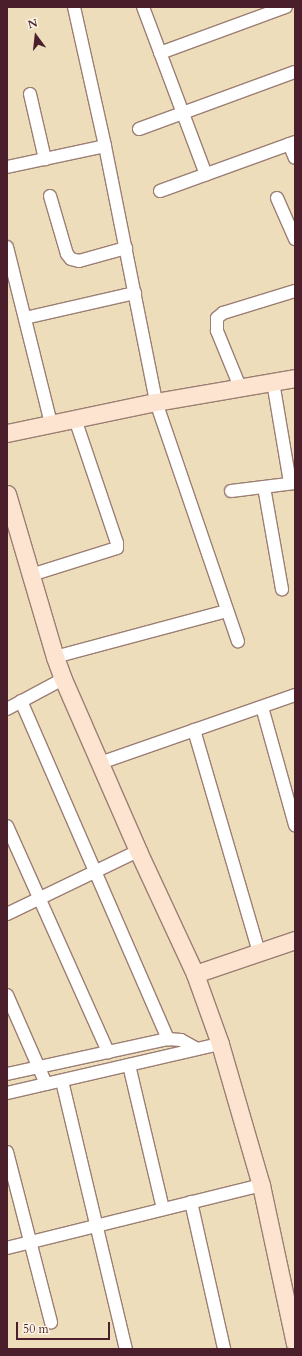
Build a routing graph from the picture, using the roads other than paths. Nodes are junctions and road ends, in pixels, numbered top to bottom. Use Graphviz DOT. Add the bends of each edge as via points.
graph roads {
  1 [pos="74,7"];
  2 [pos="143,7"];
  3 [pos="286,7"];
  4 [pos="293,7"];
  5 [pos="295,12"];
  6 [pos="160,53"];
  7 [pos="295,72"];
  8 [pos="30,94"];
  9 [pos="182,113"];
  10 [pos="139,129"];
  11 [pos="292,143"];
  12 [pos="105,146"];
  13 [pos="295,158"];
  14 [pos="45,159"];
  15 [pos="7,167"];
  16 [pos="206,175"];
  17 [pos="160,191"];
  18 [pos="50,196"];
  19 [pos="277,198"];
  20 [pos="295,239"];
  21 [pos="7,247"];
  22 [pos="126,248"];
  23 [pos="295,291"];
  24 [pos="135,293"];
  25 [pos="25,318"];
  26 [pos="295,378"];
  27 [pos="273,382"];
  28 [pos="240,387"];
  29 [pos="156,402"];
  30 [pos="75,419"];
  31 [pos="51,424"];
  32 [pos="7,433"];
  33 [pos="293,483"];
  34 [pos="264,488"];
  35 [pos="231,491"];
  36 [pos="7,494"];
  37 [pos="31,575"];
  38 [pos="282,589"];
  39 [pos="227,611"];
  40 [pos="238,641"];
  41 [pos="55,657"];
  42 [pos="63,679"];
  43 [pos="295,695"];
  44 [pos="21,701"];
  45 [pos="8,706"];
  46 [pos="262,707"];
  47 [pos="194,730"];
  48 [pos="100,763"];
  49 [pos="295,825"];
  50 [pos="7,826"];
  51 [pos="138,851"];
  52 [pos="96,872"];
  53 [pos="40,899"];
  54 [pos="7,914"];
  55 [pos="295,940"];
  56 [pos="259,952"];
  57 [pos="195,974"];
  58 [pos="7,995"];
  59 [pos="168,1039"];
  60 [pos="220,1044"];
  61 [pos="197,1049"];
  62 [pos="108,1052"];
  63 [pos="129,1065"];
  64 [pos="39,1067"];
  65 [pos="7,1074"];
  66 [pos="62,1081"];
  67 [pos="46,1084"];
  68 [pos="7,1093"];
  69 [pos="7,1152"];
  70 [pos="261,1185"];
  71 [pos="191,1202"];
  72 [pos="163,1209"];
  73 [pos="96,1226"];
  74 [pos="32,1242"];
  75 [pos="7,1248"];
  76 [pos="292,1316"];
  77 [pos="51,1322"];
  78 [pos="295,1343"];
  79 [pos="126,1349"];
  80 [pos="224,1349"];
  1 -- 12 [label="street"];
  2 -- 6 [label="street"];
  3 -- 6 [label="street"];
  4 -- 5 [label="street"];
  6 -- 9 [label="street"];
  7 -- 9 [label="street"];
  8 -- 14 [label="street"];
  9 -- 10 [label="street"];
  9 -- 16 [label="street"];
  11 -- 13 [label="street"];
  11 -- 16 [label="street"];
  12 -- 14 [label="street"];
  12 -- 22 [label="street"];
  14 -- 15 [label="street"];
  16 -- 17 [label="street"];
  18 -- 22 [label="street" via="67,254 71,259 79,261"];
  19 -- 20 [label="street"];
  21 -- 25 [label="street"];
  22 -- 24 [label="street"];
  23 -- 28 [label="street" via="217,318 217,331"];
  24 -- 25 [label="street"];
  24 -- 29 [label="street"];
  25 -- 31 [label="street"];
  26 -- 27 [label="street"];
  27 -- 28 [label="street"];
  27 -- 33 [label="street"];
  28 -- 29 [label="street"];
  29 -- 30 [label="street"];
  29 -- 39 [label="street"];
  30 -- 31 [label="street"];
  30 -- 37 [label="street" via="118,543 117,548"];
  31 -- 32 [label="street"];
  33 -- 34 [label="street"];
  34 -- 35 [label="street"];
  34 -- 38 [label="street"];
  36 -- 37 [label="street"];
  37 -- 41 [label="street"];
  39 -- 40 [label="street"];
  39 -- 41 [label="street"];
  41 -- 42 [label="street"];
  42 -- 44 [label="street"];
  42 -- 48 [label="street"];
  43 -- 46 [label="street"];
  44 -- 45 [label="street"];
  44 -- 52 [label="street"];
  46 -- 47 [label="street"];
  46 -- 49 [label="street"];
  47 -- 48 [label="street"];
  47 -- 56 [label="street"];
  48 -- 51 [label="street"];
  50 -- 53 [label="street"];
  51 -- 52 [label="street"];
  51 -- 57 [label="street"];
  52 -- 53 [label="street"];
  52 -- 59 [label="street"];
  53 -- 54 [label="street"];
  53 -- 62 [label="street"];
  55 -- 56 [label="street"];
  56 -- 57 [label="street"];
  57 -- 60 [label="street"];
  58 -- 64 [label="street"];
  59 -- 61 [label="street" via="181,1040"];
  59 -- 62 [label="street"];
  60 -- 61 [label="street"];
  60 -- 70 [label="street"];
  61 -- 63 [label="street"];
  62 -- 64 [label="street"];
  63 -- 66 [label="street"];
  63 -- 72 [label="street"];
  64 -- 65 [label="street"];
  64 -- 67 [label="street"];
  66 -- 67 [label="street"];
  66 -- 73 [label="street"];
  67 -- 68 [label="street"];
  69 -- 74 [label="street"];
  70 -- 71 [label="street"];
  70 -- 76 [label="street"];
  71 -- 72 [label="street"];
  71 -- 80 [label="street"];
  72 -- 73 [label="street"];
  73 -- 74 [label="street"];
  73 -- 79 [label="street"];
  74 -- 75 [label="street"];
  74 -- 77 [label="street"];
  76 -- 78 [label="street"];
}
